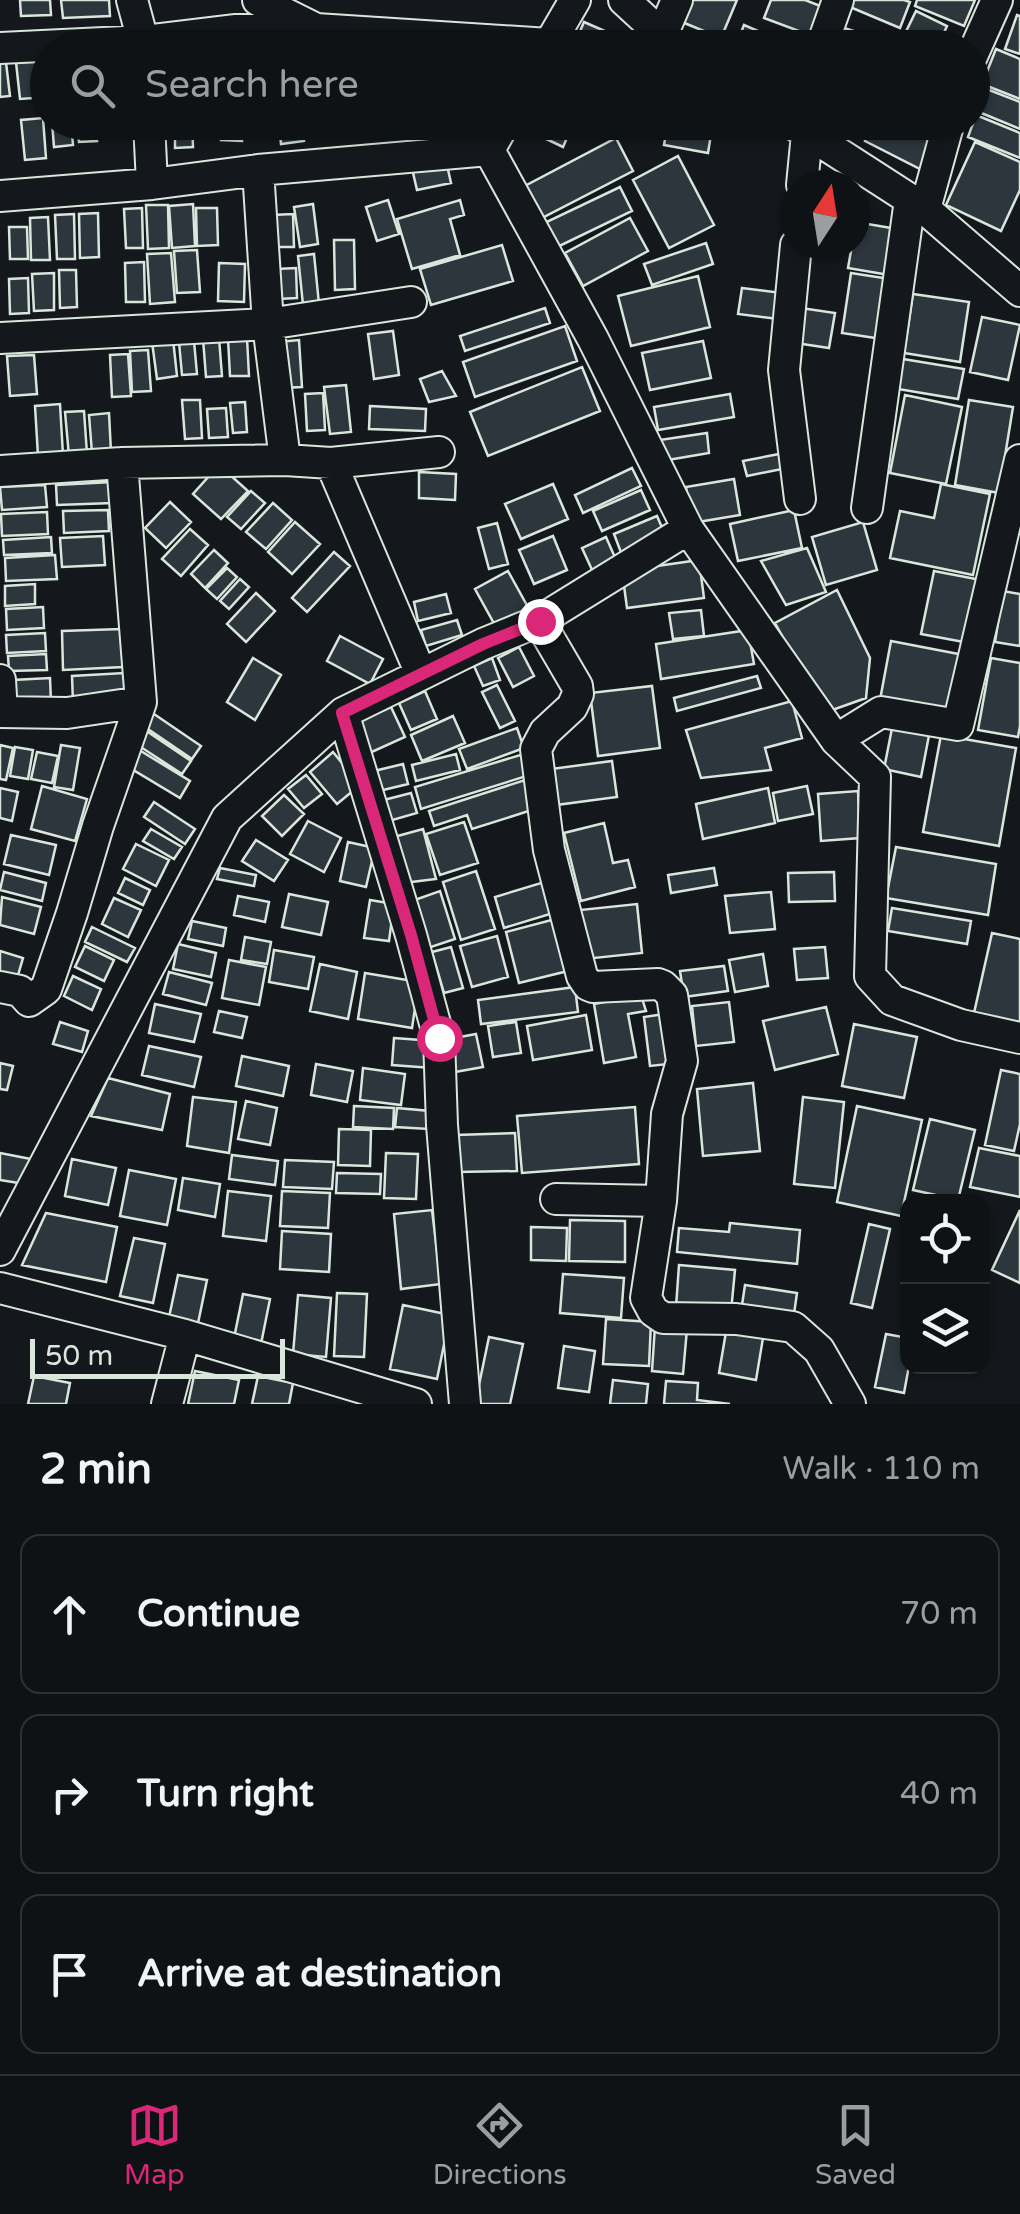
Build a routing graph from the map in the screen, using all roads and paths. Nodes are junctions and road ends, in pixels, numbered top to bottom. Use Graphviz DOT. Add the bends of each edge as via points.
graph roads {
  1 [pos="132,0"];
  2 [pos="258,0"];
  3 [pos="575,0"];
  4 [pos="624,0"];
  5 [pos="677,0"];
  6 [pos="838,0"];
  7 [pos="996,0"];
  8 [pos="316,28"];
  9 [pos="141,30"];
  10 [pos="236,30"];
  11 [pos="342,30"];
  12 [pos="557,30"];
  13 [pos="658,30"];
  14 [pos="673,30"];
  15 [pos="827,30"];
  16 [pos="983,30"];
  17 [pos="30,47"];
  18 [pos="0,48"];
  19 [pos="150,140"];
  20 [pos="494,140"];
  21 [pos="797,140"];
  22 [pos="817,140"];
  23 [pos="942,140"];
  24 [pos="489,150"];
  25 [pos="258,170"];
  26 [pos="800,170"];
  27 [pos="152,184"];
  28 [pos="0,196"];
  29 [pos="917,205"];
  30 [pos="795,260"];
  31 [pos="1020,291"];
  32 [pos="411,302"];
  33 [pos="268,324"];
  34 [pos="0,338"];
  35 [pos="440,452"];
  36 [pos="285,460"];
  37 [pos="1020,460"];
  38 [pos="122,462"];
  39 [pos="331,463"];
  40 [pos="0,471"];
  41 [pos="800,499"];
  42 [pos="867,508"];
  43 [pos="688,529"];
  44 [pos="540,621"];
  45 [pos="421,674"];
  46 [pos="0,680"];
  47 [pos="141,702"];
  48 [pos="1,712"];
  49 [pos="342,713"];
  50 [pos="836,740"];
  51 [pos="0,987"];
  52 [pos="1020,1038"];
  53 [pos="556,1199"];
  54 [pos="661,1201"];
  55 [pos="0,1250"];
  56 [pos="0,1288"];
  57 [pos="184,1335"];
  58 [pos="166,1404"];
  59 [pos="416,1404"];
  60 [pos="465,1404"];
  61 [pos="850,1404"];
  1 -- 9 [label="street"];
  2 -- 8 [label="street"];
  3 -- 12 [label="street"];
  4 -- 13 [label="street"];
  5 -- 14 [label="street"];
  6 -- 15 [label="street"];
  7 -- 16 [label="street"];
  8 -- 10 [label="street"];
  8 -- 11 [label="street"];
  17 -- 18 [label="street"];
  19 -- 27 [label="street"];
  20 -- 24 [label="street"];
  21 -- 26 [label="street"];
  22 -- 29 [label="street"];
  23 -- 29 [label="street"];
  24 -- 25 [label="street"];
  24 -- 43 [label="street"];
  25 -- 27 [label="street"];
  25 -- 33 [label="street"];
  27 -- 28 [label="street"];
  29 -- 31 [label="street"];
  29 -- 42 [label="street"];
  30 -- 41 [label="street" via="784,370"];
  32 -- 33 [label="street"];
  33 -- 34 [label="street"];
  33 -- 36 [label="street"];
  35 -- 39 [label="street"];
  36 -- 38 [label="street"];
  36 -- 39 [label="street"];
  37 -- 50 [label="street" via="958,725 880,712"];
  38 -- 40 [label="street"];
  38 -- 47 [label="street"];
  39 -- 45 [label="street"];
  43 -- 44 [label="street"];
  43 -- 50 [label="street"];
  44 -- 45 [label="street"];
  44 -- 54 [label="street" via="578,694 536,749 548,850 582,976 593,987 658,984 672,995 682,1061 667,1114"];
  45 -- 49 [label="street"];
  46 -- 48 [label="street"];
  47 -- 48 [label="street" via="67,713"];
  47 -- 51 [label="street" via="46,989 29,1001 20,991"];
  49 -- 55 [label="street" via="227,818"];
  49 -- 60 [label="street" via="439,1038"];
  50 -- 52 [label="street" via="875,777 870,976 892,1000"];
  53 -- 54 [label="street"];
  54 -- 61 [label="street" via="646,1298 652,1311 663,1318 793,1327 819,1350"];
  56 -- 57 [label="street"];
  57 -- 58 [label="street"];
  57 -- 59 [label="street"];
}
